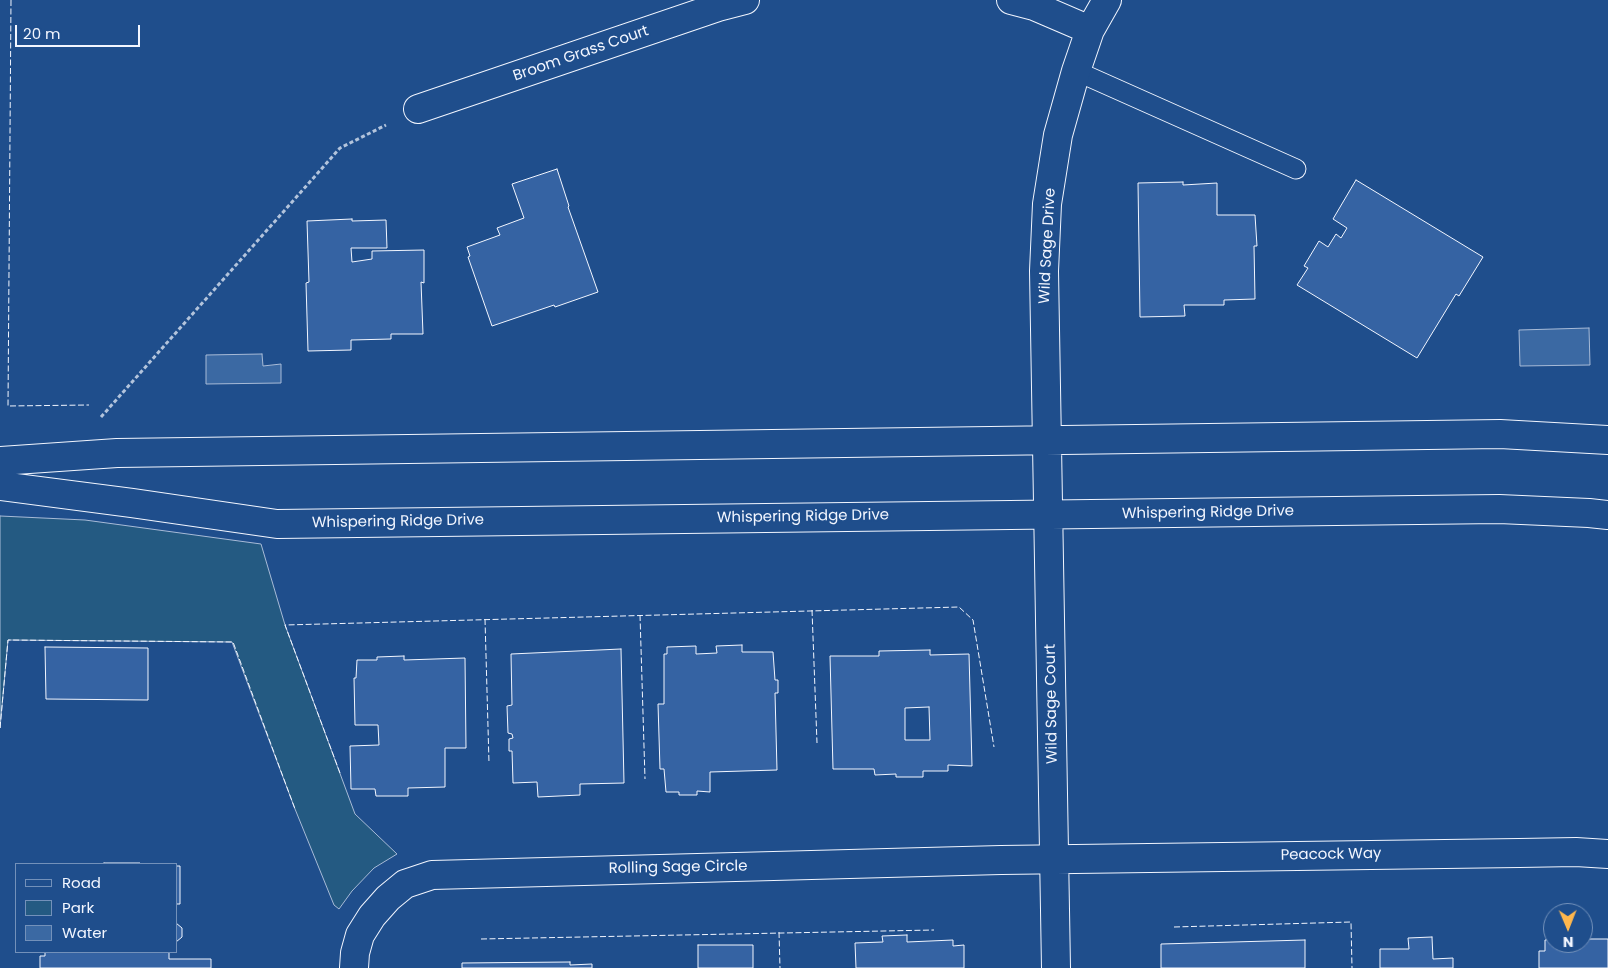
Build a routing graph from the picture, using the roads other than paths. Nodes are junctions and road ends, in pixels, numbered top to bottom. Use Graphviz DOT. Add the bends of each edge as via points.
graph roads {
  1 [pos="745,0"];
  2 [pos="1011,0"];
  3 [pos="1107,0"];
  4 [pos="1090,30"];
  5 [pos="1076,71"];
  6 [pos="418,109"];
  7 [pos="1296,169"];
  8 [pos="1608,440"];
  9 [pos="1047,441"];
  10 [pos="0,461"];
  11 [pos="0,486"];
  12 [pos="1048,514"];
  13 [pos="1608,515"];
  14 [pos="1608,854"];
  15 [pos="1055,859"];
  16 [pos="354,968"];
  17 [pos="1056,968"];
  1 -- 6 [label="street, Broom Grass Court"];
  2 -- 4 [label="street" via="1034,6"];
  3 -- 4 [label="street, Wild Sage Drive"];
  4 -- 5 [label="street, Wild Sage Drive"];
  5 -- 7 [label="lane"];
  5 -- 9 [label="street, Wild Sage Drive" via="1058,136 1047,204 1044,271"];
  8 -- 9 [label="street" via="1500,434"];
  9 -- 10 [label="street" via="117,453"];
  9 -- 12 [label="street, Wild Sage Court"];
  11 -- 12 [label="street, Whispering Ridge Drive" via="277,524"];
  12 -- 13 [label="street, Whispering Ridge Drive" via="1499,509"];
  12 -- 15 [label="street, Wild Sage Court"];
  14 -- 15 [label="street, Peacock Way" via="1519,852"];
  15 -- 16 [label="street, Rolling Sage Circle" via="432,875 406,884 372,916 360,934"];
  15 -- 17 [label="street, Wild Sage Court"];
}
